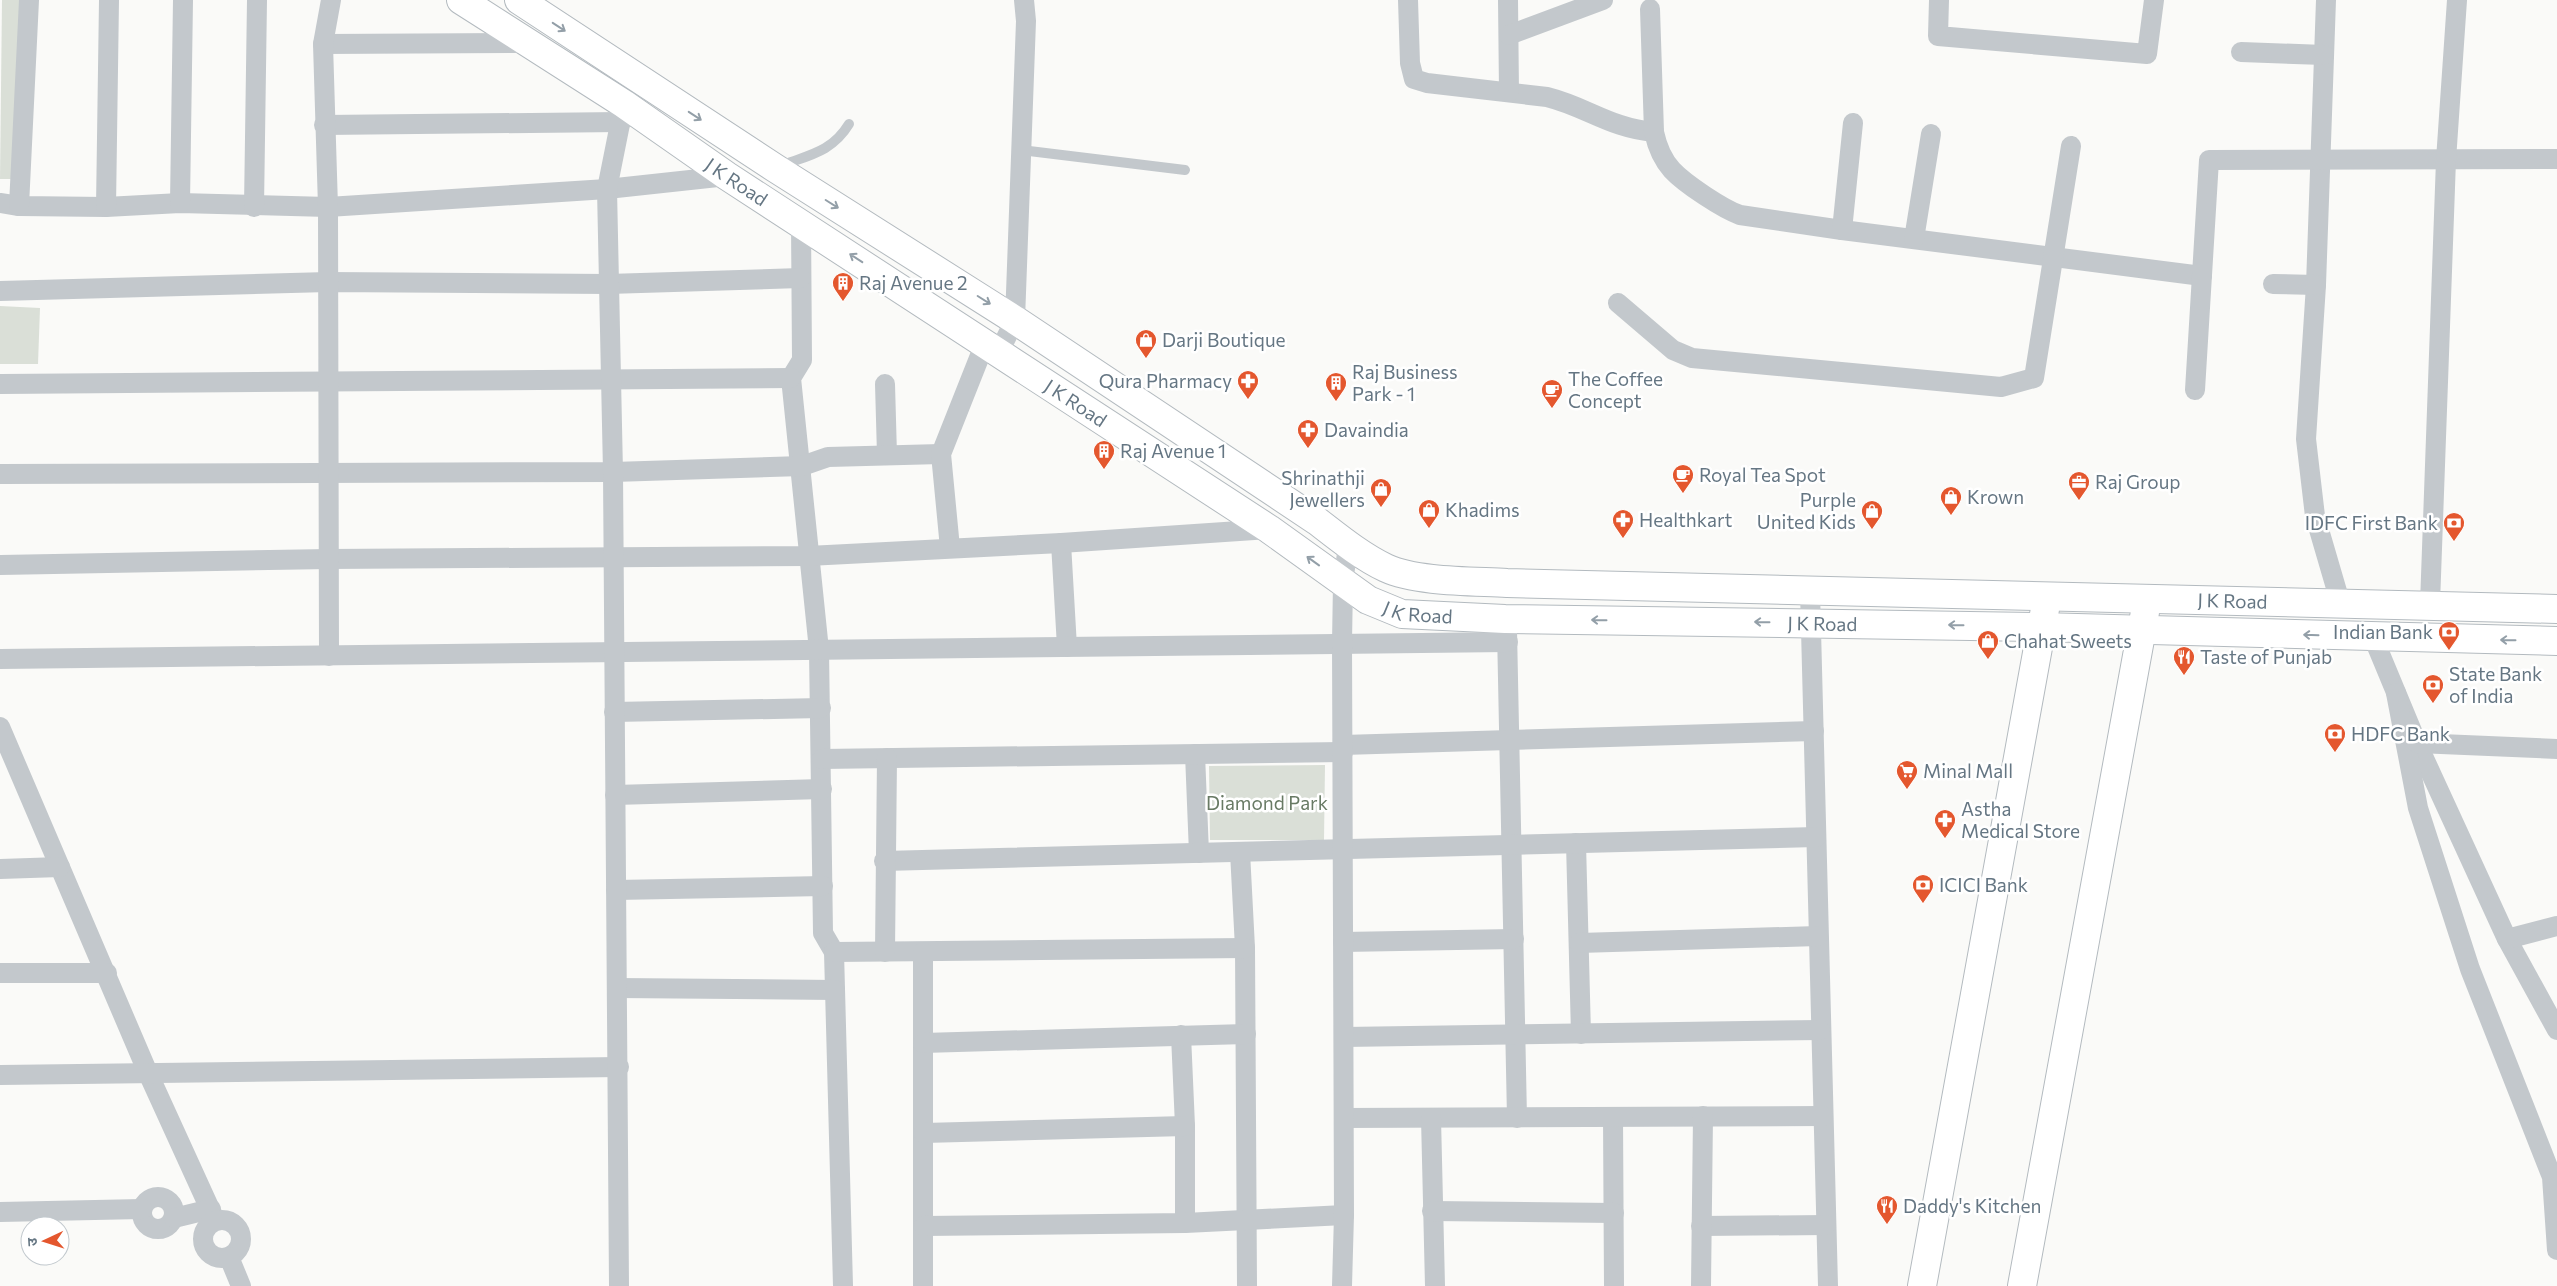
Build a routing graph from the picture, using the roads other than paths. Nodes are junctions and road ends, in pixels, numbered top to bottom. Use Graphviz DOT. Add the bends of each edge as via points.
graph roads {
  1 [pos="29,0"];
  2 [pos="109,0"];
  3 [pos="183,0"];
  4 [pos="257,0"];
  5 [pos="330,0"];
  6 [pos="461,0"];
  7 [pos="519,0"];
  8 [pos="1024,0"];
  9 [pos="1408,0"];
  10 [pos="1508,0"];
  11 [pos="1603,0"];
  12 [pos="1939,0"];
  13 [pos="2154,0"];
  14 [pos="2326,0"];
  15 [pos="2457,0"];
  16 [pos="1650,10"];
  17 [pos="1509,35"];
  18 [pos="526,43"];
  19 [pos="323,44"];
  20 [pos="2241,52"];
  21 [pos="2324,55"];
  22 [pos="1509,92"];
  23 [pos="663,94"];
  24 [pos="630,115"];
  25 [pos="1853,123"];
  26 [pos="849,124"];
  27 [pos="324,125"];
  28 [pos="1654,132"];
  29 [pos="1931,134"];
  30 [pos="2071,146"];
  31 [pos="1021,150"];
  32 [pos="2320,160"];
  33 [pos="2446,160"];
  34 [pos="2557,160"];
  35 [pos="775,168"];
  36 [pos="1185,170"];
  37 [pos="726,176"];
  38 [pos="607,189"];
  39 [pos="180,203"];
  40 [pos="10,204"];
  41 [pos="106,207"];
  42 [pos="254,207"];
  43 [pos="328,207"];
  44 [pos="801,222"];
  45 [pos="1842,230"];
  46 [pos="1914,239"];
  47 [pos="2053,257"];
  48 [pos="2202,276"];
  49 [pos="801,278"];
  50 [pos="328,282"];
  51 [pos="608,284"];
  52 [pos="2273,284"];
  53 [pos="2316,285"];
  54 [pos="0,291"];
  55 [pos="1618,303"];
  56 [pos="1015,320"];
  57 [pos="992,347"];
  58 [pos="609,378"];
  59 [pos="791,378"];
  60 [pos="328,381"];
  61 [pos="0,384"];
  62 [pos="885,384"];
  63 [pos="2195,390"];
  64 [pos="941,454"];
  65 [pos="887,456"];
  66 [pos="802,466"];
  67 [pos="328,471"];
  68 [pos="613,472"];
  69 [pos="0,474"];
  70 [pos="1269,529"];
  71 [pos="1061,543"];
  72 [pos="1348,546"];
  73 [pos="950,548"];
  74 [pos="808,556"];
  75 [pos="612,558"];
  76 [pos="329,559"];
  77 [pos="0,565"];
  78 [pos="1403,573"];
  79 [pos="1344,583"];
  80 [pos="1810,591"];
  81 [pos="2047,598"];
  82 [pos="2147,600"];
  83 [pos="2430,604"];
  84 [pos="2341,605"];
  85 [pos="2557,609"];
  86 [pos="1391,610"];
  87 [pos="1811,622"];
  88 [pos="2041,627"];
  89 [pos="1507,630"];
  90 [pos="2141,630"];
  91 [pos="2374,637"];
  92 [pos="2557,640"];
  93 [pos="1342,644"];
  94 [pos="1067,647"];
  95 [pos="819,650"];
  96 [pos="613,652"];
  97 [pos="329,656"];
  98 [pos="0,660"];
  99 [pos="2396,693"];
  100 [pos="821,708"];
  101 [pos="614,712"];
  102 [pos="0,727"];
  103 [pos="1814,731"];
  104 [pos="1510,740"];
  105 [pos="2417,743"];
  106 [pos="1343,749"];
  107 [pos="2557,749"];
  108 [pos="1195,754"];
  109 [pos="887,758"];
  110 [pos="822,759"];
  111 [pos="8,764"];
  112 [pos="822,789"];
  113 [pos="615,795"];
  114 [pos="1816,837"];
  115 [pos="1576,843"];
  116 [pos="1512,845"];
  117 [pos="1343,849"];
  118 [pos="1240,852"];
  119 [pos="1199,853"];
  120 [pos="884,861"];
  121 [pos="60,867"];
  122 [pos="0,869"];
  123 [pos="823,886"];
  124 [pos="616,890"];
  125 [pos="2557,926"];
  126 [pos="1818,936"];
  127 [pos="1514,939"];
  128 [pos="2507,939"];
  129 [pos="1343,942"];
  130 [pos="1579,943"];
  131 [pos="1245,948"];
  132 [pos="834,952"];
  133 [pos="885,952"];
  134 [pos="923,952"];
  135 [pos="0,973"];
  136 [pos="107,973"];
  137 [pos="617,988"];
  138 [pos="835,990"];
  139 [pos="2555,1019"];
  140 [pos="1820,1030"];
  141 [pos="1246,1034"];
  142 [pos="1581,1034"];
  143 [pos="1515,1035"];
  144 [pos="1181,1036"];
  145 [pos="1344,1037"];
  146 [pos="923,1043"];
  147 [pos="618,1067"];
  148 [pos="148,1073"];
  149 [pos="0,1074"];
  150 [pos="1703,1116"];
  151 [pos="1823,1116"];
  152 [pos="1613,1117"];
  153 [pos="1344,1118"];
  154 [pos="1431,1118"];
  155 [pos="1517,1118"];
  156 [pos="1185,1126"];
  157 [pos="924,1134"];
  158 [pos="1432,1211"];
  159 [pos="0,1212"];
  160 [pos="1614,1213"];
  161 [pos="213,1215"];
  162 [pos="1344,1215"];
  163 [pos="1247,1220"];
  164 [pos="1185,1223"];
  165 [pos="1826,1225"];
  166 [pos="924,1226"];
  167 [pos="1701,1226"];
  168 [pos="2557,1250"];
  169 [pos="229,1257"];
  170 [pos="241,1286"];
  171 [pos="619,1286"];
  172 [pos="843,1286"];
  173 [pos="924,1286"];
  174 [pos="1247,1286"];
  175 [pos="1342,1286"];
  176 [pos="1435,1286"];
  177 [pos="1614,1286"];
  178 [pos="1701,1286"];
  179 [pos="1828,1286"];
  180 [pos="1922,1286"];
  181 [pos="2022,1286"];
  1 -- 40 [label="street"];
  2 -- 41 [label="street"];
  3 -- 39 [label="street"];
  4 -- 42 [label="street"];
  5 -- 19 [label="street"];
  6 -- 18 [label="main road, J K Road"];
  7 -- 23 [label="main road, J K Road, one-way"];
  8 -- 31 [label="street"];
  9 -- 22 [label="street" via="1410,63 1414,79"];
  10 -- 17 [label="street"];
  11 -- 17 [label="street"];
  12 -- 13 [label="street" via="1938,36 2146,54"];
  14 -- 21 [label="street"];
  15 -- 33 [label="street"];
  16 -- 28 [label="street"];
  17 -- 22 [label="street"];
  18 -- 19 [label="street"];
  18 -- 24 [label="main road, J K Road"];
  19 -- 27 [label="street"];
  20 -- 21 [label="street"];
  21 -- 32 [label="street"];
  22 -- 28 [label="street" via="1554,99 1620,127"];
  23 -- 24 [label="main road"];
  23 -- 35 [label="main road, J K Road, one-way"];
  24 -- 27 [label="street"];
  24 -- 37 [label="main road, J K Road"];
  24 -- 38 [label="street"];
  25 -- 45 [label="street"];
  26 -- 35 [label="lane" via="840,139 827,149"];
  27 -- 43 [label="street"];
  28 -- 45 [label="street" via="1656,144 1673,170 1727,211"];
  29 -- 46 [label="street"];
  30 -- 47 [label="street"];
  31 -- 36 [label="lane"];
  31 -- 56 [label="street"];
  32 -- 33 [label="street"];
  32 -- 48 [label="street" via="2209,160"];
  32 -- 53 [label="street"];
  33 -- 34 [label="street"];
  33 -- 83 [label="street"];
  35 -- 56 [label="main road, J K Road, one-way"];
  37 -- 38 [label="street"];
  37 -- 44 [label="main road, J K Road"];
  38 -- 43 [label="street"];
  38 -- 51 [label="street"];
  39 -- 41 [label="street"];
  39 -- 42 [label="street"];
  40 -- 41 [label="street"];
  42 -- 43 [label="street"];
  43 -- 50 [label="street"];
  44 -- 49 [label="street"];
  57 -- 44 [label="main road, J K Road, one-way"];
  45 -- 46 [label="street"];
  46 -- 47 [label="street"];
  47 -- 48 [label="street"];
  47 -- 55 [label="street" via="2034,378 2001,387 1692,358 1673,350"];
  48 -- 63 [label="street"];
  49 -- 51 [label="street"];
  49 -- 59 [label="street" via="802,360"];
  50 -- 51 [label="street"];
  50 -- 54 [label="street"];
  50 -- 60 [label="street"];
  51 -- 58 [label="street"];
  52 -- 53 [label="street"];
  53 -- 84 [label="street" via="2306,439 2315,516"];
  56 -- 57 [label="street"];
  56 -- 72 [label="main road, J K Road" via="1317,521"];
  57 -- 64 [label="street"];
  57 -- 70 [label="main road, J K Road"];
  58 -- 59 [label="street"];
  58 -- 60 [label="street"];
  58 -- 68 [label="street"];
  59 -- 66 [label="street"];
  60 -- 61 [label="street"];
  60 -- 67 [label="street"];
  62 -- 65 [label="street"];
  64 -- 65 [label="street"];
  64 -- 73 [label="street"];
  65 -- 66 [label="street" via="828,458"];
  66 -- 68 [label="street"];
  66 -- 74 [label="street"];
  67 -- 68 [label="street"];
  67 -- 69 [label="street"];
  67 -- 76 [label="street"];
  68 -- 75 [label="street"];
  70 -- 71 [label="street"];
  79 -- 70 [label="main road, J K Road, one-way"];
  71 -- 73 [label="street"];
  71 -- 94 [label="street"];
  72 -- 78 [label="main road, J K Road" via="1387,568"];
  72 -- 79 [label="street"];
  73 -- 74 [label="street"];
  74 -- 75 [label="street"];
  74 -- 95 [label="street"];
  75 -- 76 [label="street"];
  75 -- 96 [label="street"];
  76 -- 77 [label="street"];
  76 -- 97 [label="street"];
  78 -- 80 [label="main road, J K Road" via="1507,584"];
  78 -- 86 [label="main road"];
  79 -- 86 [label="main road, J K Road" via="1368,600"];
  79 -- 93 [label="street"];
  80 -- 81 [label="main road, J K Road"];
  80 -- 87 [label="street"];
  81 -- 82 [label="main road, J K Road"];
  81 -- 88 [label="main road"];
  82 -- 84 [label="main road, J K Road"];
  82 -- 90 [label="main road"];
  83 -- 84 [label="main road, J K Road"];
  83 -- 85 [label="main road, J K Road"];
  86 -- 89 [label="main road, J K Road"];
  88 -- 87 [label="main road, J K Road, one-way"];
  87 -- 89 [label="main road, J K Road, one-way"];
  87 -- 103 [label="street"];
  88 -- 90 [label="main road, J K Road"];
  88 -- 180 [label="main road"];
  89 -- 93 [label="street"];
  89 -- 104 [label="street"];
  91 -- 90 [label="main road, J K Road, one-way"];
  90 -- 181 [label="main road"];
  92 -- 91 [label="main road, J K Road, one-way"];
  91 -- 99 [label="street"];
  93 -- 94 [label="street"];
  93 -- 106 [label="street"];
  94 -- 95 [label="street"];
  95 -- 96 [label="street"];
  95 -- 100 [label="street"];
  96 -- 97 [label="street"];
  96 -- 101 [label="street"];
  97 -- 98 [label="street"];
  99 -- 105 [label="street"];
  99 -- 168 [label="street" via="2418,808 2470,969 2552,1177"];
  100 -- 101 [label="street"];
  100 -- 110 [label="street"];
  101 -- 113 [label="street"];
  102 -- 111 [label="street"];
  103 -- 104 [label="street"];
  103 -- 114 [label="street"];
  104 -- 106 [label="street"];
  104 -- 116 [label="street"];
  105 -- 107 [label="street"];
  105 -- 128 [label="street"];
  106 -- 108 [label="street"];
  106 -- 117 [label="street"];
  108 -- 109 [label="street"];
  108 -- 119 [label="street"];
  109 -- 110 [label="street"];
  109 -- 120 [label="street"];
  110 -- 112 [label="street"];
  111 -- 121 [label="street"];
  112 -- 113 [label="street"];
  112 -- 123 [label="street"];
  113 -- 124 [label="street"];
  114 -- 115 [label="street"];
  114 -- 126 [label="street"];
  115 -- 116 [label="street"];
  115 -- 130 [label="street"];
  116 -- 117 [label="street"];
  116 -- 127 [label="street"];
  117 -- 118 [label="street"];
  117 -- 129 [label="street"];
  118 -- 119 [label="street"];
  118 -- 131 [label="street"];
  119 -- 120 [label="street"];
  120 -- 133 [label="street"];
  121 -- 122 [label="street"];
  121 -- 136 [label="street"];
  123 -- 124 [label="street"];
  123 -- 132 [label="street" via="823,933"];
  124 -- 137 [label="street"];
  125 -- 128 [label="street"];
  126 -- 130 [label="street"];
  126 -- 140 [label="street"];
  127 -- 129 [label="street"];
  127 -- 143 [label="street"];
  128 -- 139 [label="street"];
  129 -- 145 [label="street"];
  130 -- 142 [label="street"];
  131 -- 134 [label="street"];
  131 -- 141 [label="street"];
  132 -- 133 [label="street"];
  132 -- 138 [label="street"];
  133 -- 134 [label="street"];
  134 -- 146 [label="street"];
  135 -- 136 [label="street"];
  136 -- 148 [label="street"];
  137 -- 138 [label="street"];
  137 -- 147 [label="street"];
  138 -- 172 [label="street"];
  140 -- 142 [label="street"];
  140 -- 151 [label="street"];
  141 -- 144 [label="street"];
  141 -- 163 [label="street"];
  142 -- 143 [label="street"];
  143 -- 145 [label="street"];
  143 -- 155 [label="street"];
  144 -- 146 [label="street"];
  144 -- 156 [label="street"];
  145 -- 153 [label="street"];
  146 -- 157 [label="street"];
  147 -- 148 [label="street"];
  147 -- 171 [label="street"];
  148 -- 149 [label="street"];
  148 -- 161 [label="street"];
  150 -- 151 [label="street"];
  150 -- 152 [label="street"];
  150 -- 167 [label="street"];
  151 -- 165 [label="street"];
  152 -- 155 [label="street"];
  152 -- 160 [label="street"];
  153 -- 154 [label="street"];
  153 -- 162 [label="street"];
  154 -- 155 [label="street"];
  154 -- 158 [label="street"];
  156 -- 157 [label="street"];
  156 -- 164 [label="street"];
  157 -- 166 [label="street"];
  158 -- 160 [label="street"];
  158 -- 176 [label="street"];
  159 -- 161 [label="street" via="142,1209 144,1222 154,1229 166,1228 174,1218"];
  160 -- 177 [label="street"];
  161 -- 169 [label="street" via="205,1230 204,1245 214,1256"];
  161 -- 169 [label="street" via="230,1221 241,1232 240,1247"];
  162 -- 163 [label="street"];
  162 -- 175 [label="street"];
  163 -- 164 [label="street"];
  163 -- 174 [label="street"];
  164 -- 166 [label="street"];
  165 -- 167 [label="street"];
  165 -- 179 [label="street"];
  166 -- 173 [label="street"];
  167 -- 178 [label="street"];
  169 -- 170 [label="street"];
}
